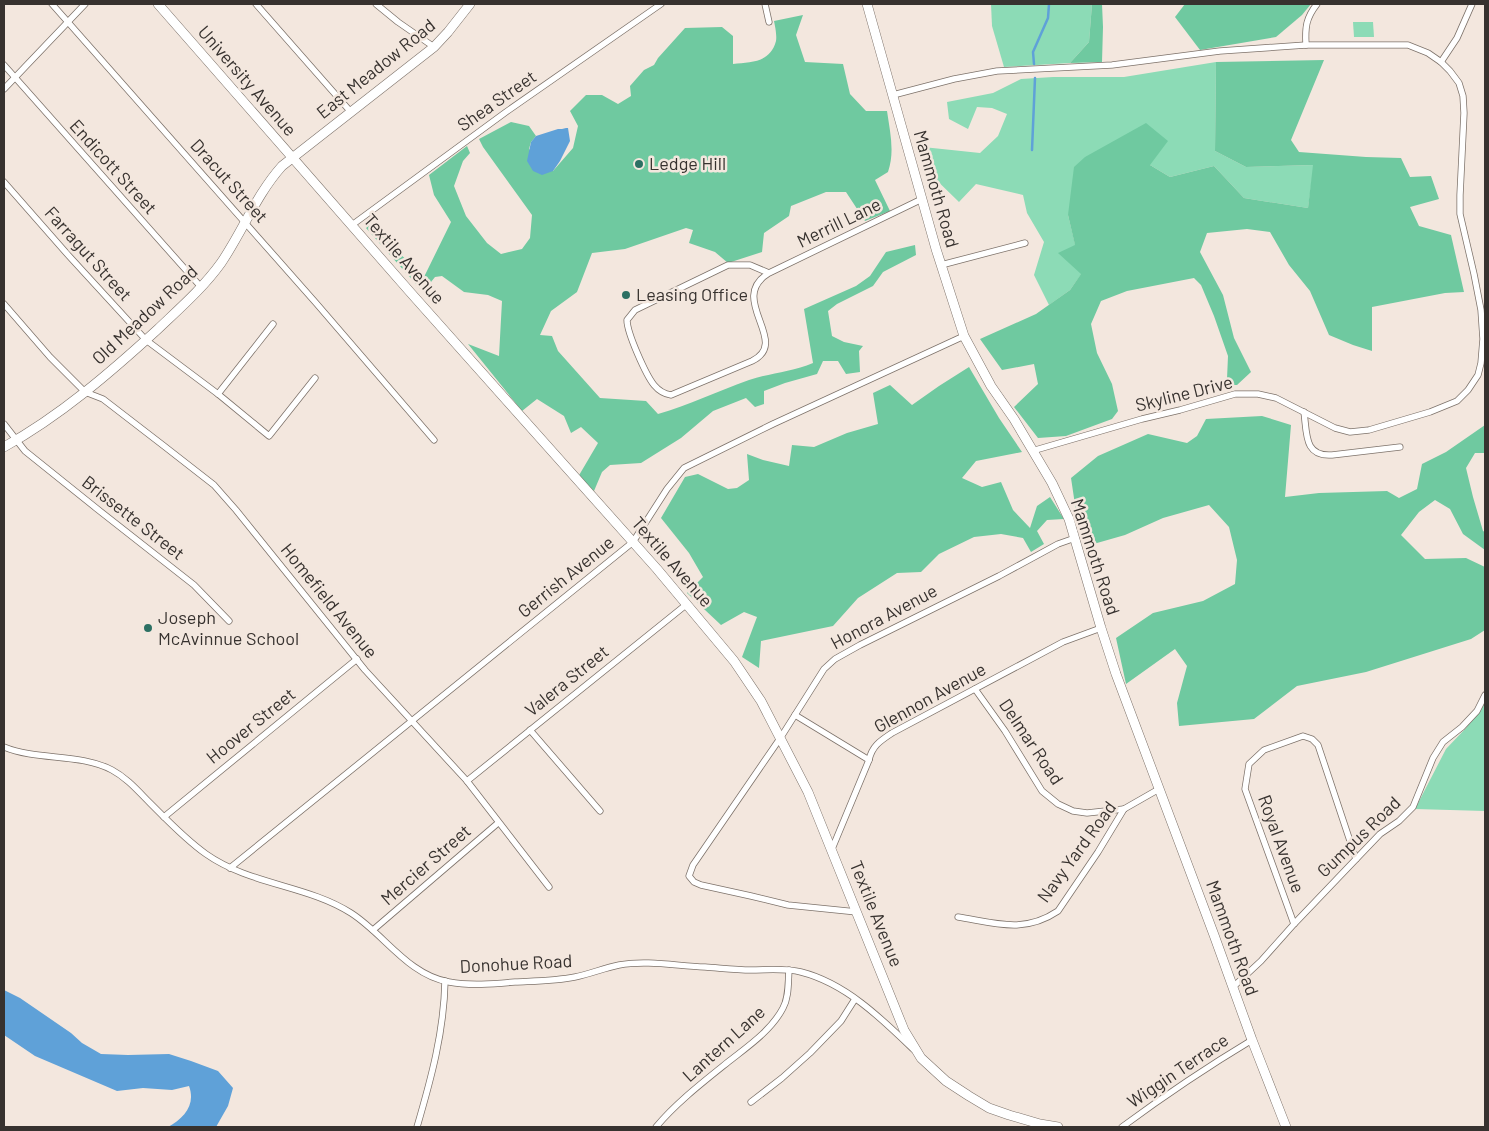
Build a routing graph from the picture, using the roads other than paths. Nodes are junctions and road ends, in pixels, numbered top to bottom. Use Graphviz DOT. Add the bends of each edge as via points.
graph roads {
  1 [pos="52,4"];
  2 [pos="85,4"];
  3 [pos="158,4"];
  4 [pos="256,4"];
  5 [pos="376,4"];
  6 [pos="470,4"];
  7 [pos="661,4"];
  8 [pos="765,4"];
  9 [pos="867,4"];
  10 [pos="1317,4"];
  11 [pos="1472,4"];
  12 [pos="68,22"];
  13 [pos="769,22"];
  14 [pos="1306,45"];
  15 [pos="434,47"];
  16 [pos="1441,62"];
  17 [pos="4,65"];
  18 [pos="15,77"];
  19 [pos="4,90"];
  20 [pos="893,94"];
  21 [pos="350,111"];
  22 [pos="320,135"];
  23 [pos="292,157"];
  24 [pos="4,182"];
  25 [pos="922,199"];
  26 [pos="245,221"];
  27 [pos="352,225"];
  28 [pos="1025,243"];
  29 [pos="941,265"];
  30 [pos="769,273"];
  31 [pos="201,287"];
  32 [pos="4,304"];
  33 [pos="273,324"];
  34 [pos="964,336"];
  35 [pos="146,340"];
  36 [pos="315,378"];
  37 [pos="85,392"];
  38 [pos="218,394"];
  39 [pos="1304,412"];
  40 [pos="4,424"];
  41 [pos="17,440"];
  42 [pos="434,440"];
  43 [pos="4,447"];
  44 [pos="1400,447"];
  45 [pos="1032,451"];
  46 [pos="1075,538"];
  47 [pos="633,542"];
  48 [pos="687,604"];
  49 [pos="229,620"];
  50 [pos="1101,628"];
  51 [pos="357,659"];
  52 [pos="976,689"];
  53 [pos="1485,695"];
  54 [pos="795,715"];
  55 [pos="413,721"];
  56 [pos="530,730"];
  57 [pos="781,738"];
  58 [pos="4,747"];
  59 [pos="869,760"];
  60 [pos="467,781"];
  61 [pos="1159,789"];
  62 [pos="1124,809"];
  63 [pos="600,811"];
  64 [pos="164,817"];
  65 [pos="498,823"];
  66 [pos="832,849"];
  67 [pos="1356,859"];
  68 [pos="230,868"];
  69 [pos="549,888"];
  70 [pos="857,912"];
  71 [pos="958,916"];
  72 [pos="1294,924"];
  73 [pos="373,930"];
  74 [pos="789,970"];
  75 [pos="445,981"];
  76 [pos="1233,987"];
  77 [pos="855,998"];
  78 [pos="1252,1040"];
  79 [pos="921,1058"];
  80 [pos="751,1102"];
  81 [pos="417,1127"];
  82 [pos="656,1127"];
  83 [pos="1058,1127"];
  84 [pos="1122,1127"];
  85 [pos="1286,1127"];
  1 -- 12 [label="street, Dracut Street"];
  2 -- 12 [label="street"];
  3 -- 23 [label="main road, University Avenue"];
  4 -- 21 [label="street"];
  5 -- 15 [label="street"];
  6 -- 15 [label="main road, East Meadow Road"];
  7 -- 27 [label="street, Shea Street"];
  8 -- 13 [label="street"];
  9 -- 20 [label="main road, Mammoth Road"];
  10 -- 14 [label="street" via="1307,19"];
  11 -- 16 [label="street" via="1457,38"];
  12 -- 18 [label="street"];
  12 -- 26 [label="street, Dracut Street"];
  14 -- 16 [label="street, Skyline Drive" via="1408,45"];
  14 -- 20 [label="street, Skyline Drive" via="1220,51 1112,65 997,71"];
  15 -- 21 [label="main road, East Meadow Road"];
  16 -- 39 [label="street, Skyline Drive" via="1459,83 1463,96 1460,214 1481,310 1483,339 1478,375 1457,401 1370,430 1350,432 1335,428"];
  17 -- 18 [label="street, Endicott Street"];
  18 -- 19 [label="street"];
  18 -- 31 [label="street, Endicott Street"];
  20 -- 25 [label="main road, Mammoth Road"];
  21 -- 22 [label="main road, East Meadow Road"];
  22 -- 23 [label="main road, Old Meadow Road"];
  23 -- 26 [label="main road, Old Meadow Road" via="266,185"];
  23 -- 27 [label="main road, Textile Avenue"];
  24 -- 35 [label="street, Farragut Street"];
  25 -- 29 [label="main road, Mammoth Road"];
  25 -- 30 [label="street, Merrill Lane"];
  26 -- 31 [label="main road, Old Meadow Road" via="222,262"];
  26 -- 42 [label="street, Dracut Street"];
  27 -- 47 [label="main road, Textile Avenue"];
  28 -- 29 [label="street"];
  29 -- 34 [label="main road, Mammoth Road"];
  30 -- 30 [label="street, Merrill Lane" via="750,265 728,265 630,314 628,331 650,380 658,390 671,395 757,358 764,352 765,334 754,292 757,283"];
  31 -- 35 [label="main road, Old Meadow Road"];
  32 -- 37 [label="street, Homefield Avenue"];
  33 -- 38 [label="street"];
  34 -- 45 [label="main road, Mammoth Road"];
  34 -- 47 [label="street, Gerrish Avenue" via="684,468"];
  35 -- 37 [label="main road, Old Meadow Road"];
  35 -- 38 [label="street, Farragut Street"];
  36 -- 38 [label="street, Farragut Street" via="270,436"];
  37 -- 41 [label="main road, Old Meadow Road"];
  37 -- 51 [label="street, Homefield Avenue" via="118,410 214,485"];
  39 -- 44 [label="street" via="1310,445 1317,454"];
  39 -- 45 [label="street, Skyline Drive" via="1276,398 1235,394"];
  40 -- 41 [label="street, Brissette Street"];
  41 -- 43 [label="main road, Old Meadow Road"];
  41 -- 49 [label="street, Brissette Street" via="25,451 194,585"];
  45 -- 46 [label="main road, Mammoth Road" via="1060,497"];
  46 -- 50 [label="main road, Mammoth Road"];
  46 -- 54 [label="street, Honora Avenue" via="844,653 824,669"];
  47 -- 48 [label="main road, Textile Avenue"];
  47 -- 55 [label="street, Gerrish Avenue"];
  48 -- 56 [label="street, Valera Street"];
  48 -- 57 [label="main road, Textile Avenue" via="734,661"];
  50 -- 52 [label="street, Glennon Avenue" via="1064,642"];
  50 -- 61 [label="main road, Mammoth Road"];
  51 -- 55 [label="street, Homefield Avenue"];
  51 -- 64 [label="street, Hoover Street"];
  52 -- 59 [label="street, Glennon Avenue" via="881,740 871,751"];
  52 -- 62 [label="street, Delmar Road" via="1042,791 1058,804 1073,811"];
  53 -- 67 [label="street, Gumpus Road" via="1477,711 1443,742 1413,807"];
  54 -- 57 [label="street, Honora Avenue"];
  54 -- 59 [label="street"];
  55 -- 60 [label="street, Homefield Avenue"];
  55 -- 68 [label="street, Gerrish Avenue"];
  56 -- 60 [label="street, Valera Street"];
  56 -- 63 [label="street"];
  57 -- 66 [label="main road, Textile Avenue"];
  57 -- 70 [label="street, Honora Avenue" via="693,865 689,877 701,885 788,905"];
  58 -- 64 [label="street, Donohue Road" via="106,767 129,782"];
  59 -- 66 [label="street, Glennon Avenue"];
  60 -- 65 [label="street, Homefield Avenue"];
  61 -- 62 [label="street, Navy Yard Road"];
  61 -- 76 [label="main road, Mammoth Road"];
  62 -- 71 [label="street, Navy Yard Road" via="1058,911 1020,926"];
  64 -- 68 [label="street, Donohue Road" via="192,844"];
  65 -- 69 [label="street, Homefield Avenue"];
  65 -- 73 [label="street, Mercier Street"];
  66 -- 70 [label="main road, Textile Avenue"];
  67 -- 72 [label="street, Gumpus Road"];
  67 -- 72 [label="street, Royal Avenue" via="1318,745 1312,739 1303,736 1264,750 1249,764 1245,789"];
  68 -- 73 [label="street, Donohue Road" via="334,903"];
  70 -- 79 [label="main road, Textile Avenue" via="904,1030"];
  72 -- 76 [label="street, Gumpus Road"];
  73 -- 75 [label="street, Donohue Road" via="420,971"];
  74 -- 75 [label="street, Donohue Road" via="637,963 553,980 493,984"];
  74 -- 77 [label="street, Donohue Road" via="818,978"];
  74 -- 82 [label="street, Lantern Lane" via="788,995 778,1016 756,1040 698,1087"];
  75 -- 81 [label="street" via="443,1015 432,1076"];
  76 -- 78 [label="main road, Mammoth Road"];
  77 -- 79 [label="street, Donohue Road" via="893,1029"];
  77 -- 80 [label="street" via="841,1021 810,1053"];
  78 -- 84 [label="street, Wiggin Terrace" via="1207,1067"];
  78 -- 85 [label="main road, Mammoth Road"];
  79 -- 83 [label="main road, Textile Avenue" via="946,1081 989,1108"];
}
